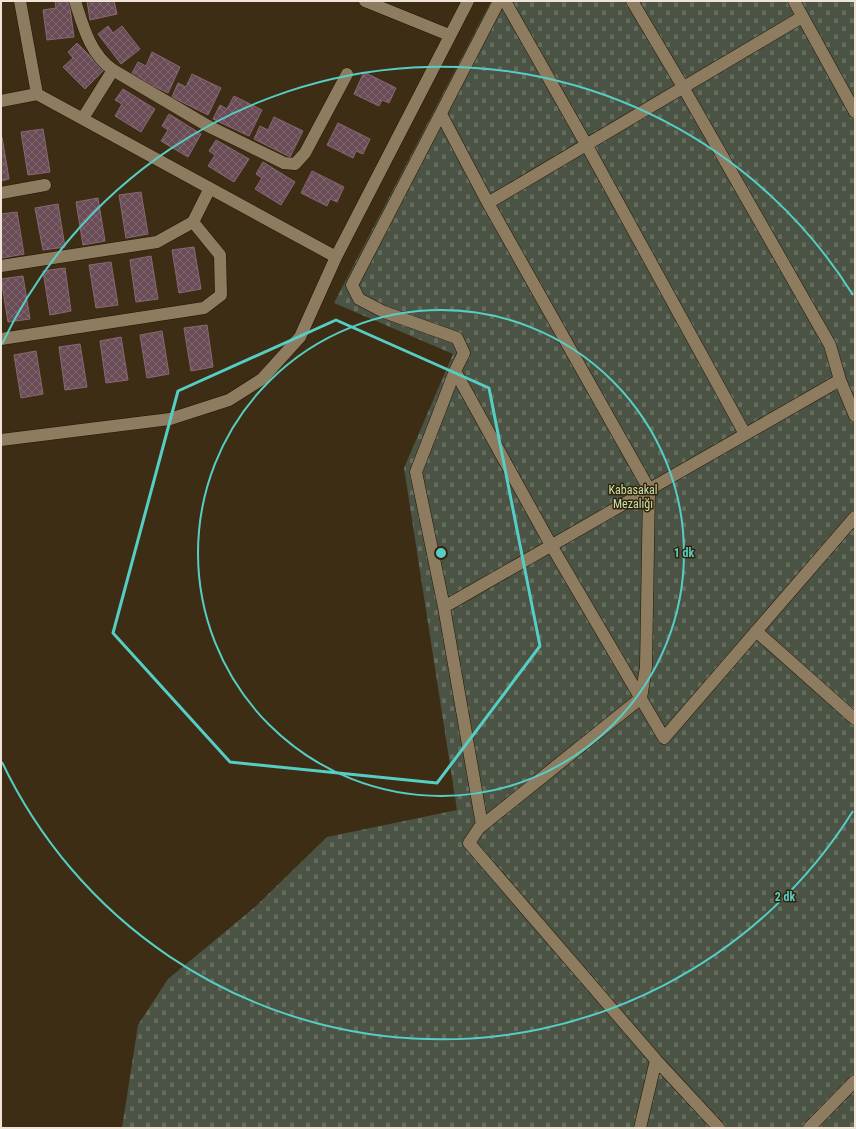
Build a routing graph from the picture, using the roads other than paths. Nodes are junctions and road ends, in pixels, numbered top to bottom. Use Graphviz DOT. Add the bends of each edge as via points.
graph roads {
  1 [pos="20,1"];
  2 [pos="75,1"];
  3 [pos="365,1"];
  4 [pos="468,1"];
  5 [pos="499,1"];
  6 [pos="505,1"];
  7 [pos="632,1"];
  8 [pos="794,1"];
  9 [pos="802,17"];
  10 [pos="449,36"];
  11 [pos="112,70"];
  12 [pos="347,74"];
  13 [pos="683,87"];
  14 [pos="37,94"];
  15 [pos="1,101"];
  16 [pos="855,112"];
  17 [pos="441,114"];
  18 [pos="83,118"];
  19 [pos="586,144"];
  20 [pos="45,185"];
  21 [pos="210,188"];
  22 [pos="1,193"];
  23 [pos="488,203"];
  24 [pos="193,222"];
  25 [pos="336,256"];
  26 [pos="1,266"];
  27 [pos="1,339"];
  28 [pos="455,371"];
  29 [pos="840,380"];
  30 [pos="855,416"];
  31 [pos="745,434"];
  32 [pos="1,440"];
  33 [pos="649,489"];
  34 [pos="855,517"];
  35 [pos="551,545"];
  36 [pos="444,607"];
  37 [pos="756,631"];
  38 [pos="641,698"];
  39 [pos="855,719"];
  40 [pos="482,825"];
  41 [pos="656,1060"];
  42 [pos="855,1081"];
  43 [pos="640,1128"];
  44 [pos="719,1128"];
  45 [pos="809,1128"];
  1 -- 14 [label="street"];
  2 -- 11 [label="street" via="88,39 103,63"];
  3 -- 10 [label="street"];
  4 -- 10 [label="street"];
  5 -- 17 [label="street"];
  6 -- 19 [label="street"];
  7 -- 13 [label="street"];
  8 -- 9 [label="street"];
  9 -- 13 [label="street"];
  9 -- 16 [label="street"];
  10 -- 25 [label="street"];
  11 -- 12 [label="street" via="208,126 284,164 295,164 305,153"];
  11 -- 18 [label="street"];
  13 -- 19 [label="street"];
  13 -- 29 [label="street" via="830,346"];
  14 -- 15 [label="street"];
  14 -- 18 [label="street"];
  17 -- 23 [label="street"];
  17 -- 28 [label="street" via="352,285 359,299 384,312 457,338 464,353"];
  18 -- 21 [label="street"];
  19 -- 23 [label="street"];
  19 -- 31 [label="street"];
  20 -- 22 [label="street"];
  21 -- 24 [label="street"];
  21 -- 25 [label="street"];
  23 -- 33 [label="street"];
  24 -- 26 [label="street" via="157,242"];
  24 -- 27 [label="street" via="220,255 221,295 204,308"];
  25 -- 32 [label="street" via="300,337 262,379 229,400 170,419"];
  28 -- 35 [label="street"];
  28 -- 36 [label="street" via="416,472"];
  29 -- 30 [label="street"];
  29 -- 31 [label="street"];
  31 -- 33 [label="street"];
  33 -- 35 [label="street"];
  33 -- 38 [label="street" via="646,667"];
  34 -- 37 [label="street"];
  35 -- 36 [label="street"];
  35 -- 38 [label="street"];
  36 -- 40 [label="street"];
  37 -- 38 [label="street" via="664,738"];
  37 -- 39 [label="street"];
  38 -- 40 [label="street"];
  40 -- 41 [label="street" via="469,844"];
  41 -- 43 [label="street"];
  41 -- 44 [label="street"];
  42 -- 45 [label="street"];
}
